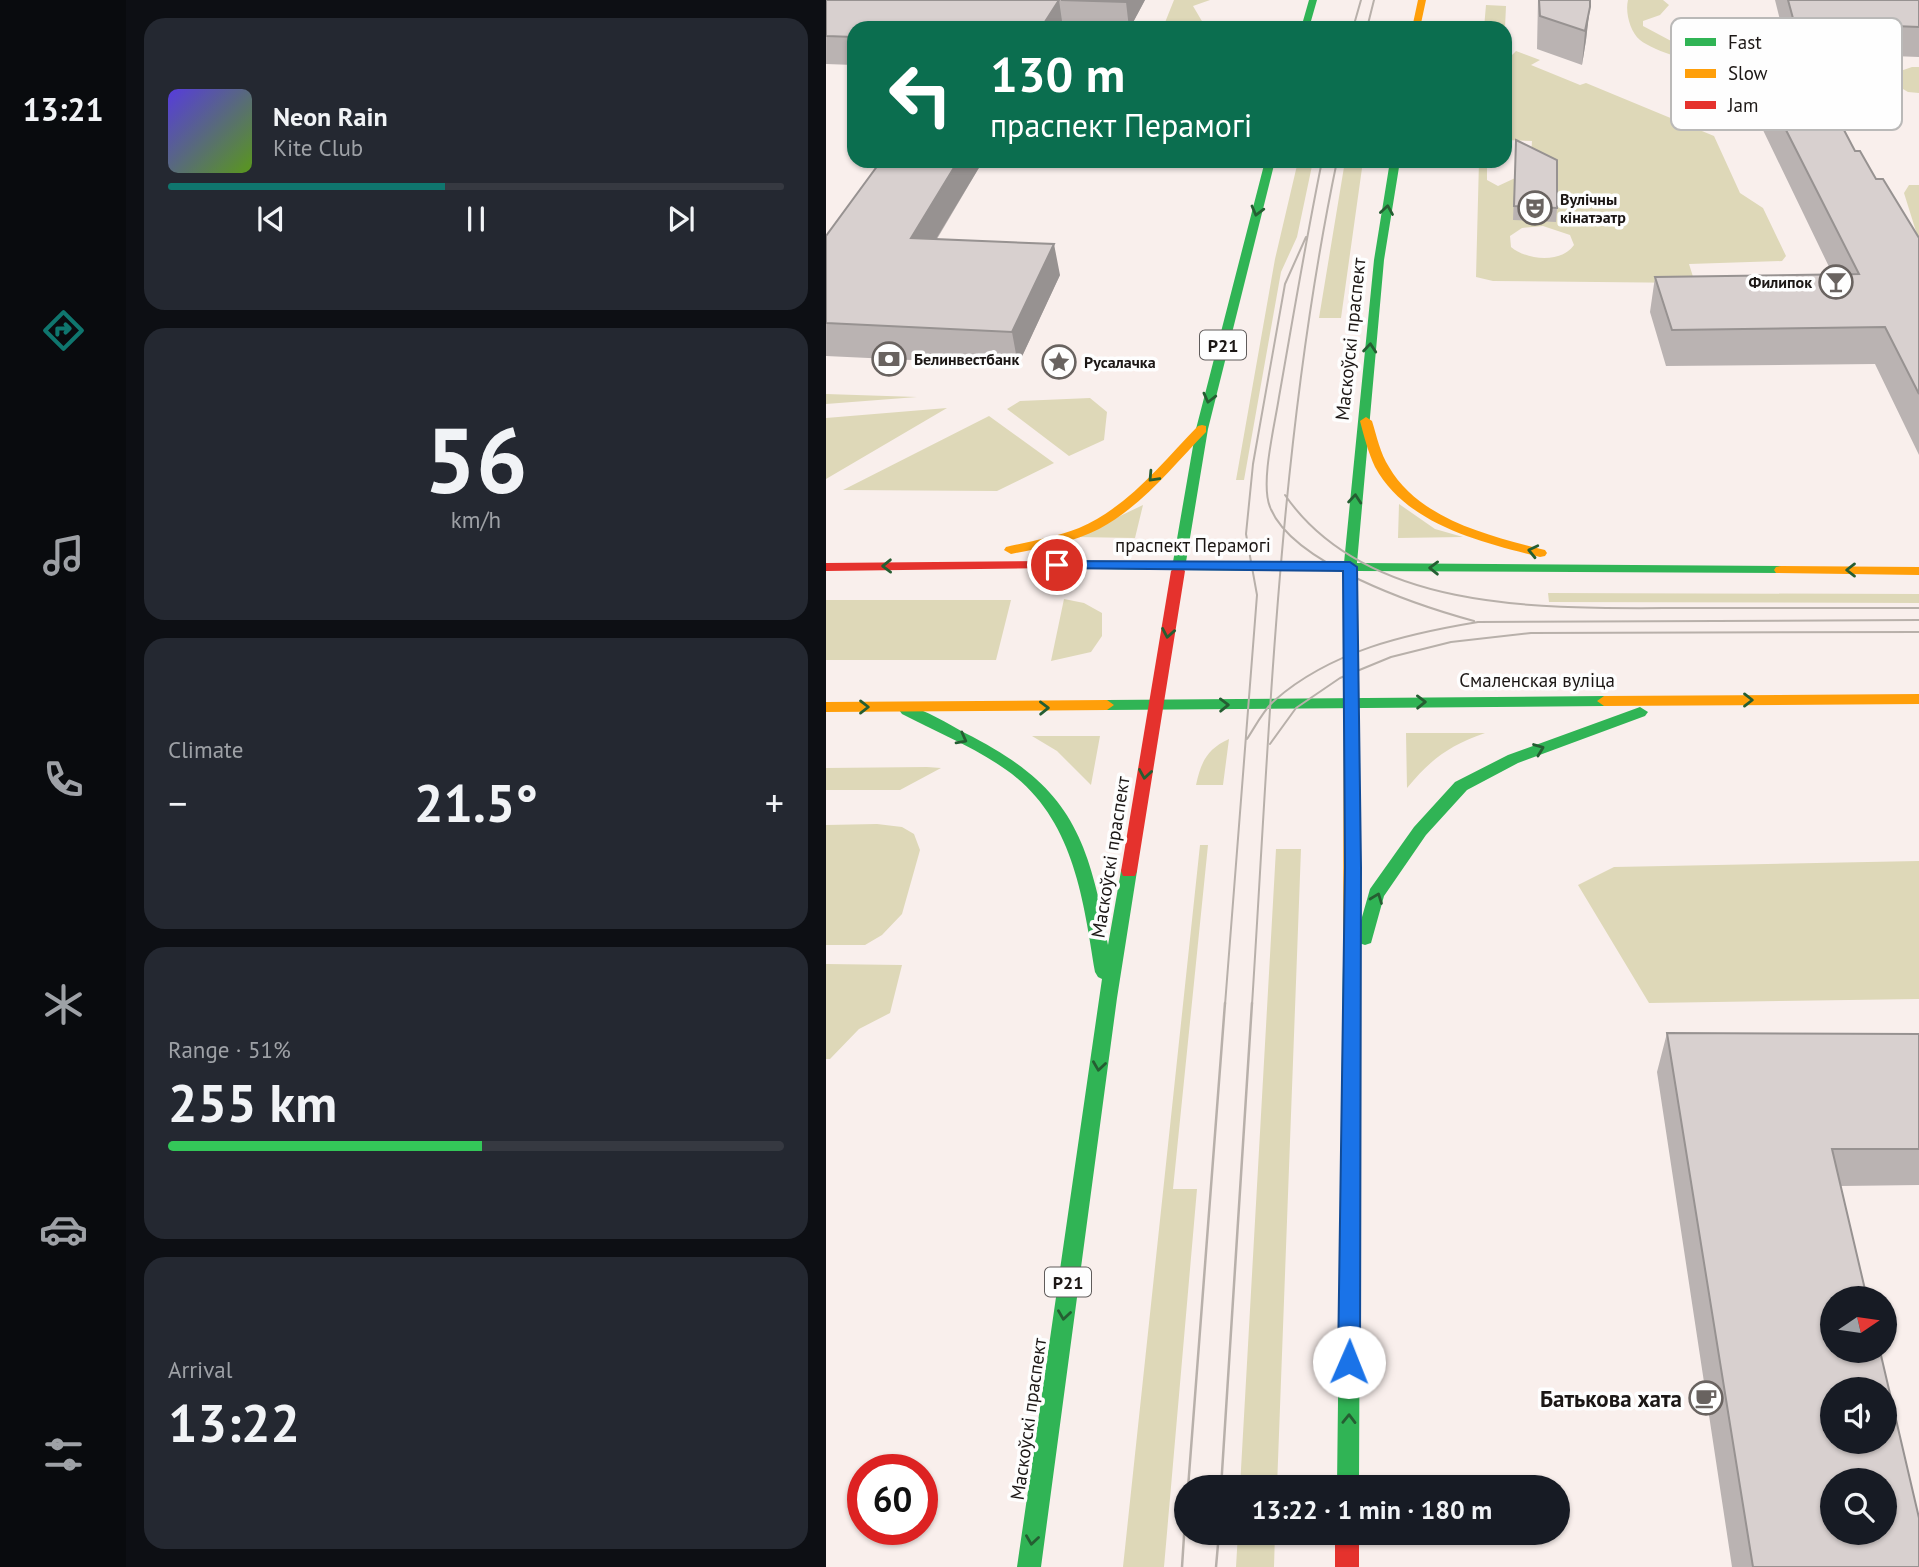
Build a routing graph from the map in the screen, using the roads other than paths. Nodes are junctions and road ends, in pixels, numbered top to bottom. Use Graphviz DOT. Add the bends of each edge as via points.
graph roads {
  1 [pos="1313,0"];
  2 [pos="1422,0"];
  3 [pos="1307,21"];
  4 [pos="1418,21"];
  5 [pos="1268,168"];
  6 [pos="1394,168"];
  7 [pos="1364,416"];
  8 [pos="1202,429"];
  9 [pos="947,565"];
  10 [pos="1179,566"];
  11 [pos="826,567"];
  12 [pos="1350,567"];
  13 [pos="1624,569"];
  14 [pos="1919,571"];
  15 [pos="1919,699"];
  16 [pos="1679,700"];
  17 [pos="1353,703"];
  18 [pos="1156,706"];
  19 [pos="826,707"];
  20 [pos="902,708"];
  21 [pos="1353,988"];
  22 [pos="1108,998"];
  23 [pos="1348,1475"];
  24 [pos="1348,1545"];
  25 [pos="1029,1567"];
  26 [pos="1347,1567"];
  1 -- 3 [label="main road"];
  2 -- 4 [label="main road"];
  5 -- 8 [label="main road, Маскоўскі праспект / Р21, one-way"];
  7 -- 6 [label="main road, Маскоўскі праспект, one-way" via="1379,260"];
  12 -- 7 [label="main road, Маскоўскі праспект, one-way"];
  13 -- 7 [label="main road, one-way" via="1485,540 1426,512 1384,471"];
  8 -- 9 [label="main road, one-way" via="1122,509 1094,526 1063,538"];
  8 -- 10 [label="main road, Маскоўскі праспект / Р21"];
  9 -- 10 [label="main road, праспект Перамогі"];
  9 -- 11 [label="main road, праспект Перамогі, one-way"];
  10 -- 12 [label="main road, праспект Перамогі"];
  10 -- 18 [label="main road, Маскоўскі праспект / Р21, one-way"];
  13 -- 12 [label="main road, one-way"];
  12 -- 17 [label="main road, Маскоўскі праспект"];
  14 -- 13 [label="main road, one-way"];
  16 -- 15 [label="main road, Смаленская вуліца, one-way"];
  17 -- 16 [label="main road, Смаленская вуліца, one-way"];
  21 -- 16 [label="main road, one-way" via="1376,894 1420,831 1461,786 1513,759"];
  18 -- 17 [label="main road, Смаленская вуліца, one-way"];
  17 -- 21 [label="main road, Маскоўскі праспект"];
  20 -- 18 [label="main road, one-way"];
  18 -- 22 [label="main road, Маскоўскі праспект / Р21, one-way"];
  19 -- 20 [label="main road, one-way"];
  20 -- 22 [label="main road, one-way" via="1026,774 1059,808 1076,843 1090,896"];
  23 -- 21 [label="main road, Маскоўскі праспект, one-way"];
  22 -- 25 [label="main road, Маскоўскі праспект / Р21, one-way"];
  24 -- 26 [label="main road"];
}
